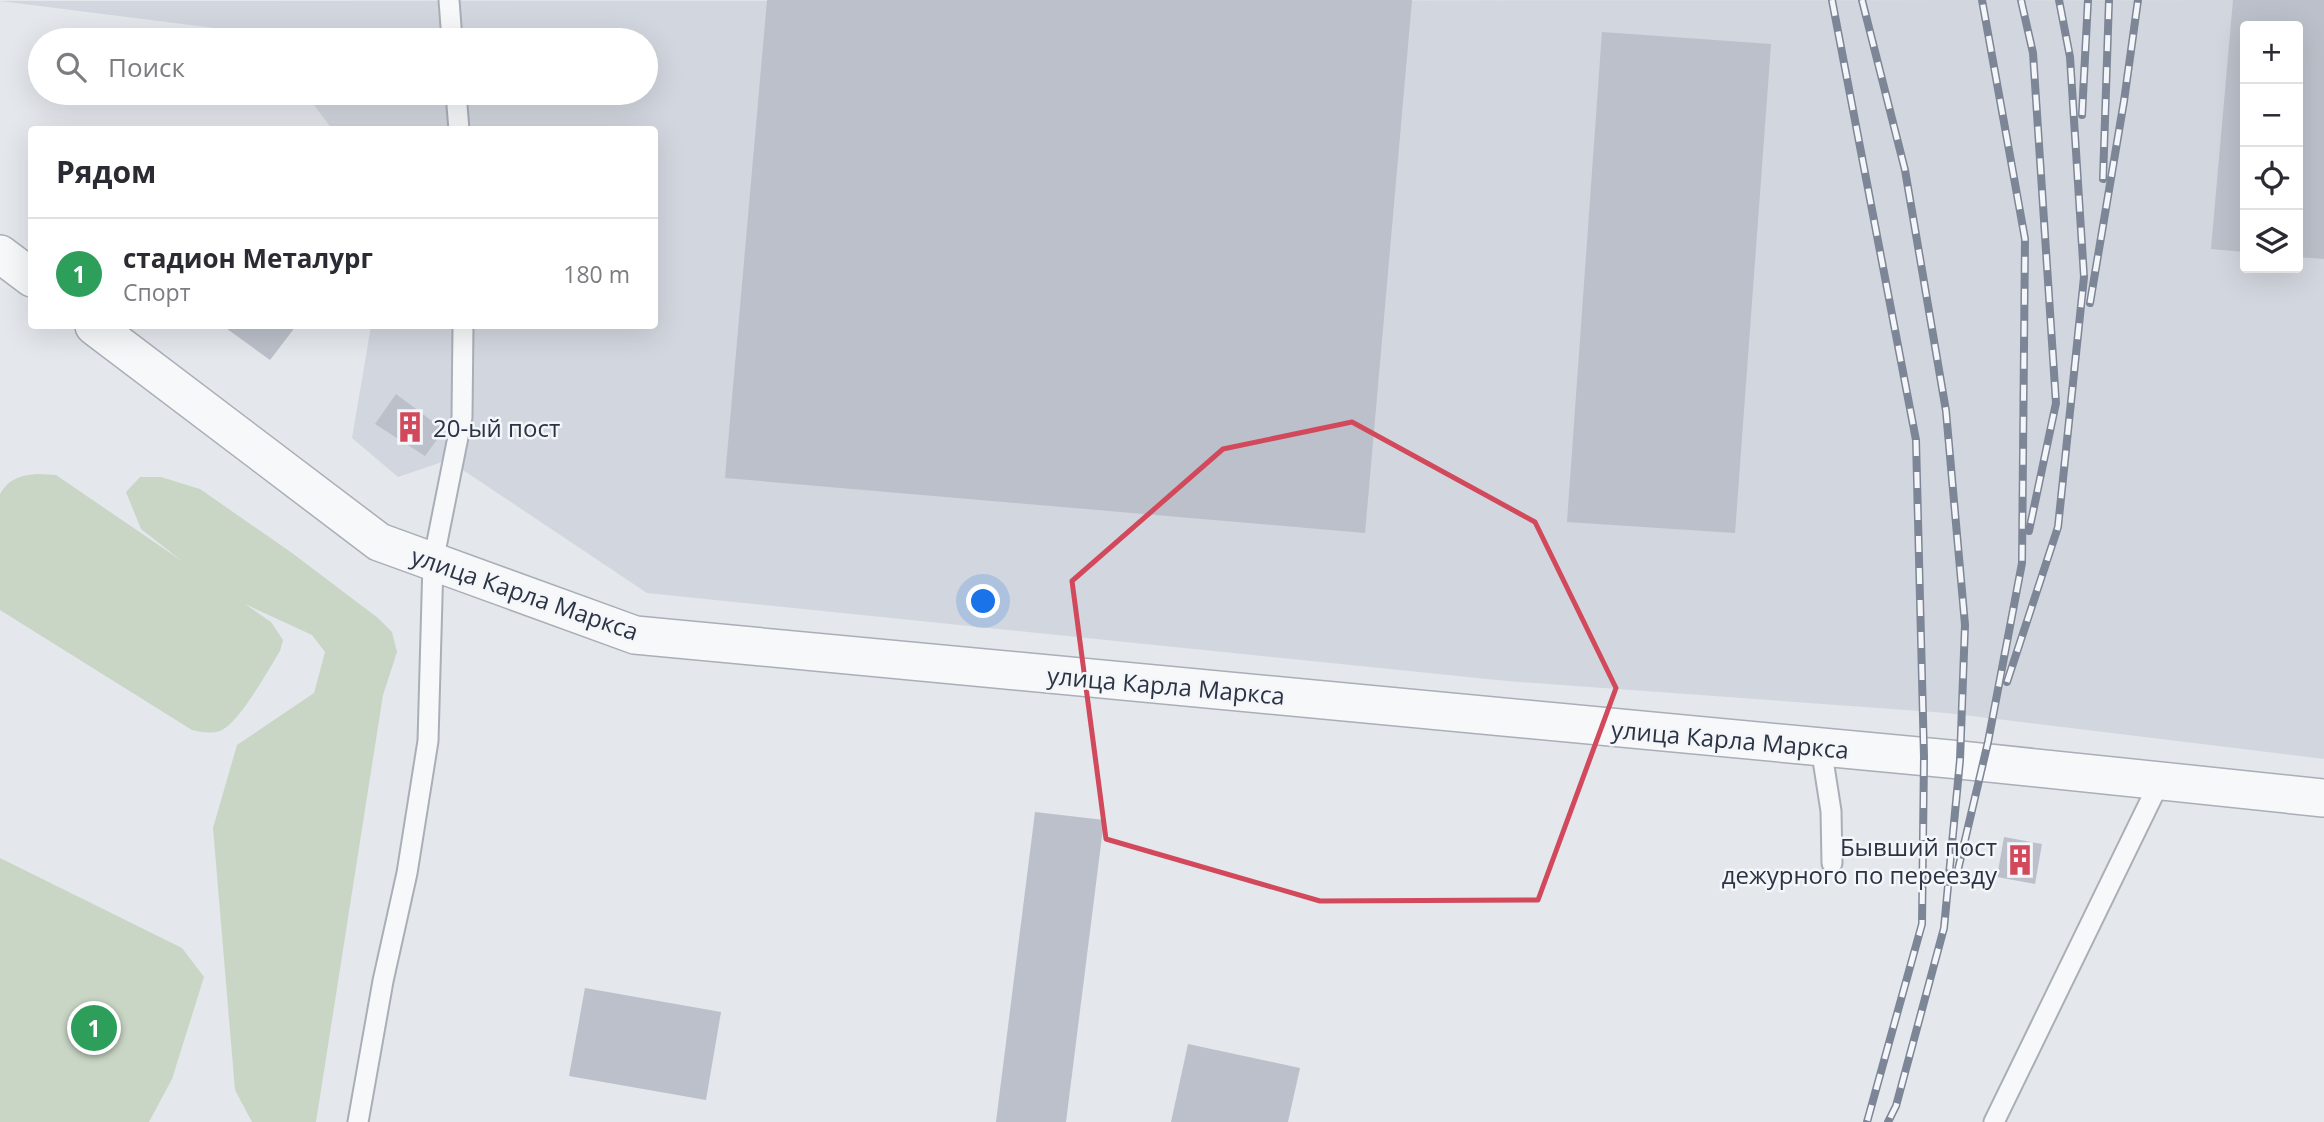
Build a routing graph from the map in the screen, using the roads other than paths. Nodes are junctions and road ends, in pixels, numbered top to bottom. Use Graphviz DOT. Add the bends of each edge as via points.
graph roads {
  1 [pos="449,0"];
  2 [pos="451,28"];
  3 [pos="457,105"];
  4 [pos="459,126"];
  5 [pos="0,254"];
  6 [pos="28,275"];
  7 [pos="98,329"];
  8 [pos="463,329"];
  9 [pos="433,562"];
  10 [pos="1821,747"];
  11 [pos="2160,781"];
  12 [pos="2324,798"];
  13 [pos="1832,863"];
  14 [pos="358,1122"];
  15 [pos="1994,1122"];
  1 -- 2 [label="lane"];
  3 -- 4 [label="lane"];
  5 -- 6 [label="street"];
  7 -- 9 [label="street, улица Карла Маркса" via="379,542"];
  8 -- 9 [label="lane" via="462,417"];
  9 -- 10 [label="street, улица Карла Маркса" via="635,635"];
  9 -- 14 [label="lane" via="428,741"];
  10 -- 11 [label="street, улица Карла Маркса"];
  10 -- 13 [label="lane" via="1831,811"];
  11 -- 12 [label="street, улица Карла Маркса"];
  11 -- 15 [label="lane"];
}
